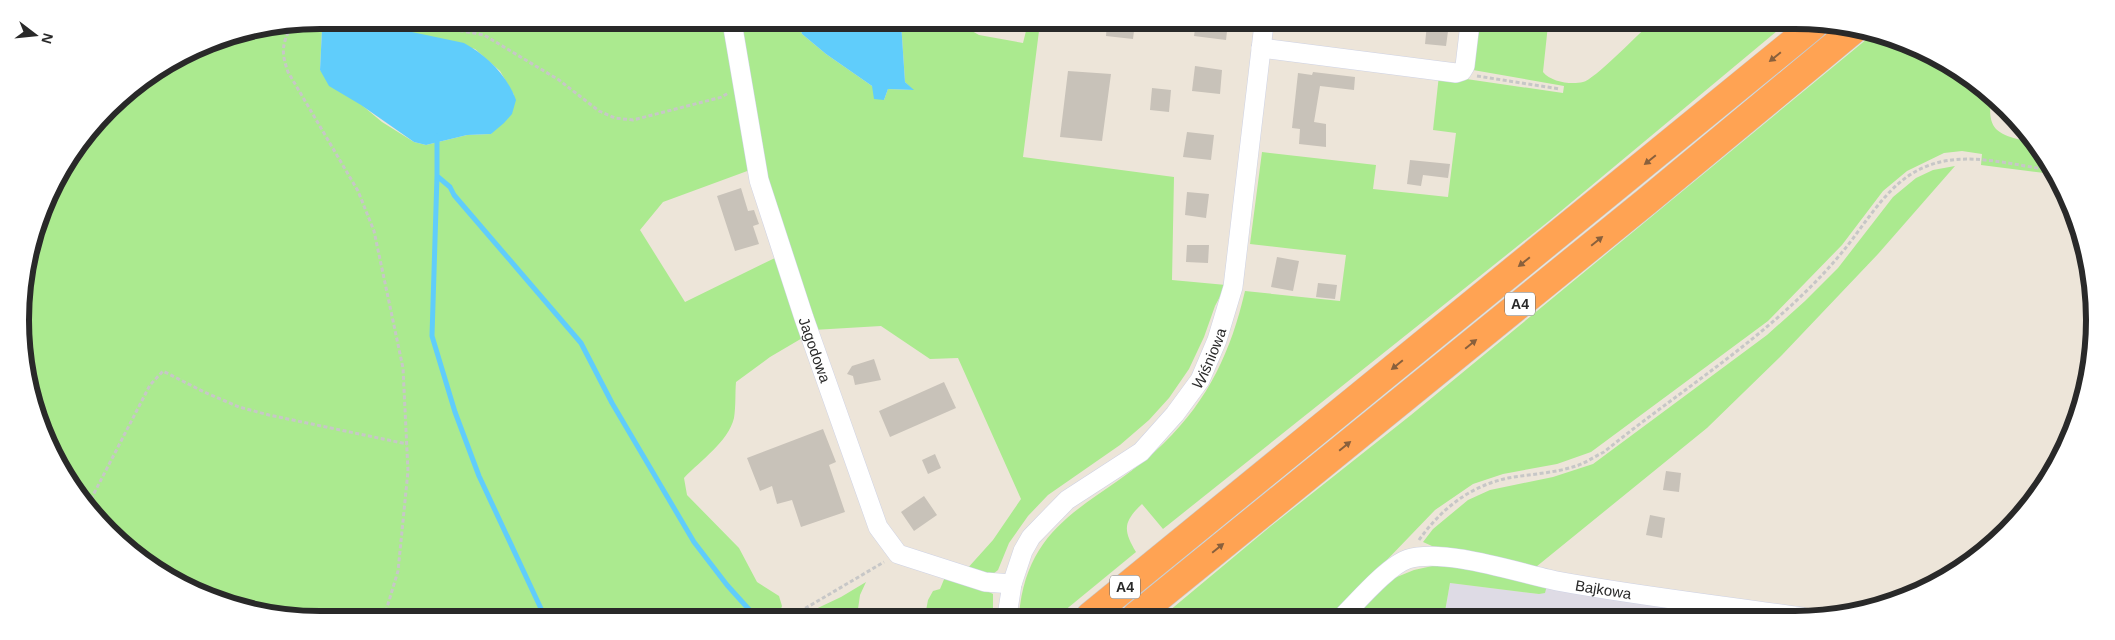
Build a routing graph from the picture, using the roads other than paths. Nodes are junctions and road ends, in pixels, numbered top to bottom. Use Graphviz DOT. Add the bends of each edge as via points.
graph roads {
  1 [pos="733,29"];
  2 [pos="1263,29"];
  3 [pos="1469,29"];
  4 [pos="1809,29"];
  5 [pos="1849,34"];
  6 [pos="1261,48"];
  7 [pos="1012,584"];
  8 [pos="1009,611"];
  9 [pos="1096,611"];
  10 [pos="1142,611"];
  11 [pos="1348,611"];
  12 [pos="1761,611"];
  1 -- 7 [label="street, Jagodowa" via="759,180 878,527 898,554 985,582"];
  2 -- 6 [label="street, Wiśniowa"];
  3 -- 6 [label="street" via="1465,66 1456,73"];
  4 -- 9 [label="highway, A4, one-way"];
  10 -- 5 [label="highway, A4, one-way" via="1647,202"];
  6 -- 7 [label="street, Wiśniowa" via="1233,288 1218,340 1200,380 1141,452 1067,500 1044,523 1023,551"];
  7 -- 8 [label="street, Wiśniowa"];
  11 -- 12 [label="street, Bajkowa" via="1378,580 1406,560 1426,555 1455,558 1558,581"];
}
